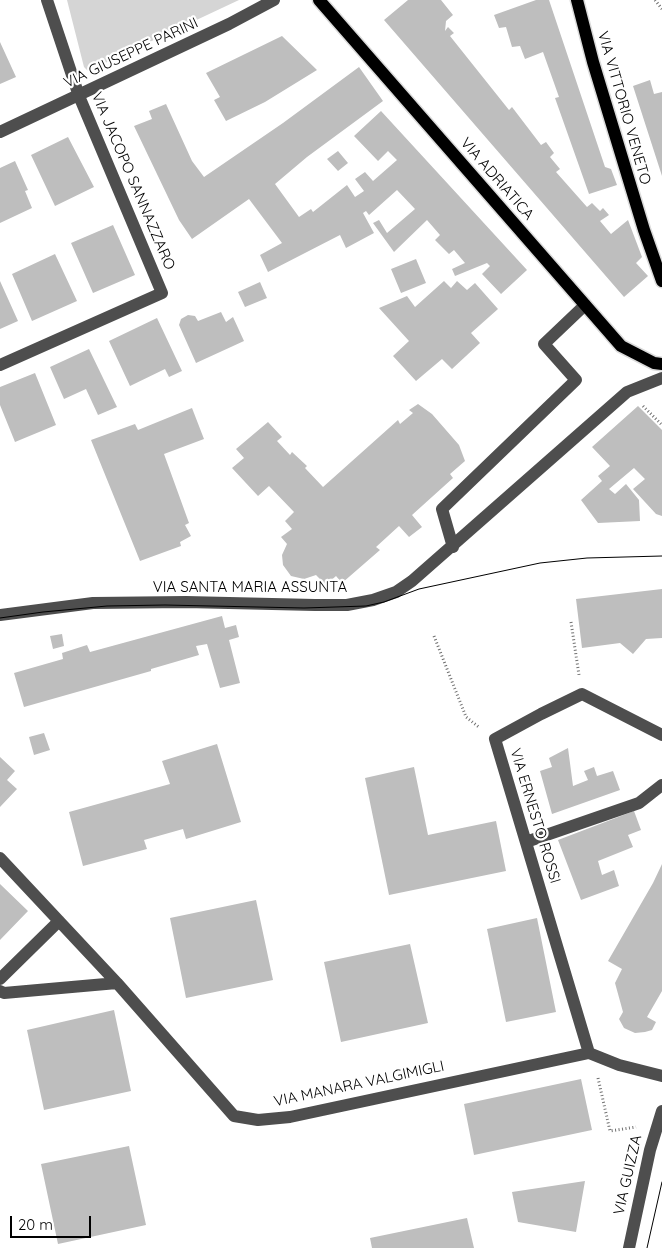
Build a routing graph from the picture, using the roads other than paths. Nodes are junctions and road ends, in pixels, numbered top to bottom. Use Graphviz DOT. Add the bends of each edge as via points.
graph roads {
  1 [pos="47,0"];
  2 [pos="274,0"];
  3 [pos="319,0"];
  4 [pos="577,0"];
  5 [pos="79,96"];
  6 [pos="0,132"];
  7 [pos="662,281"];
  8 [pos="585,305"];
  9 [pos="662,364"];
  10 [pos="0,365"];
  11 [pos="662,378"];
  12 [pos="453,547"];
  13 [pos="0,615"];
  14 [pos="662,735"];
  15 [pos="662,785"];
  16 [pos="526,842"];
  17 [pos="0,858"];
  18 [pos="59,921"];
  19 [pos="0,979"];
  20 [pos="117,983"];
  21 [pos="0,991"];
  22 [pos="589,1053"];
  23 [pos="662,1076"];
  24 [pos="662,1111"];
  25 [pos="629,1248"];
  1 -- 5 [label="street, VIA JACOPO SANNAZZARO"];
  2 -- 5 [label="street, VIA GIUSEPPE PARINI"];
  3 -- 8 [label="main road, VIA ADRIATICA"];
  4 -- 7 [label="main road, VIA VITTORIO VENETO"];
  5 -- 6 [label="street, VIA GIUSEPPE PARINI"];
  5 -- 10 [label="street, VIA JACOPO SANNAZZARO" via="162,293"];
  8 -- 9 [label="main road, VIA ADRIATICA" via="621,346"];
  8 -- 12 [label="street" via="544,344 576,380 442,509"];
  11 -- 12 [label="street, VIA SANTA MARIA ASSUNTA" via="627,392"];
  12 -- 13 [label="street, VIA SANTA MARIA ASSUNTA" via="396,592 365,602 315,605 118,602"];
  14 -- 16 [label="street, VIA ERNESTO ROSSI" via="582,694 495,739"];
  15 -- 16 [label="street" via="639,803"];
  16 -- 22 [label="street, VIA ERNESTO ROSSI"];
  17 -- 18 [label="street, VIA MANARA VALGIMIGLI"];
  18 -- 19 [label="street"];
  18 -- 20 [label="street, VIA MANARA VALGIMIGLI"];
  20 -- 21 [label="street" via="4,994"];
  20 -- 22 [label="street, VIA MANARA VALGIMIGLI" via="234,1116 258,1120 290,1117"];
  22 -- 23 [label="street"];
  24 -- 25 [label="street, VIA GUIZZA" via="650,1150"];
}
